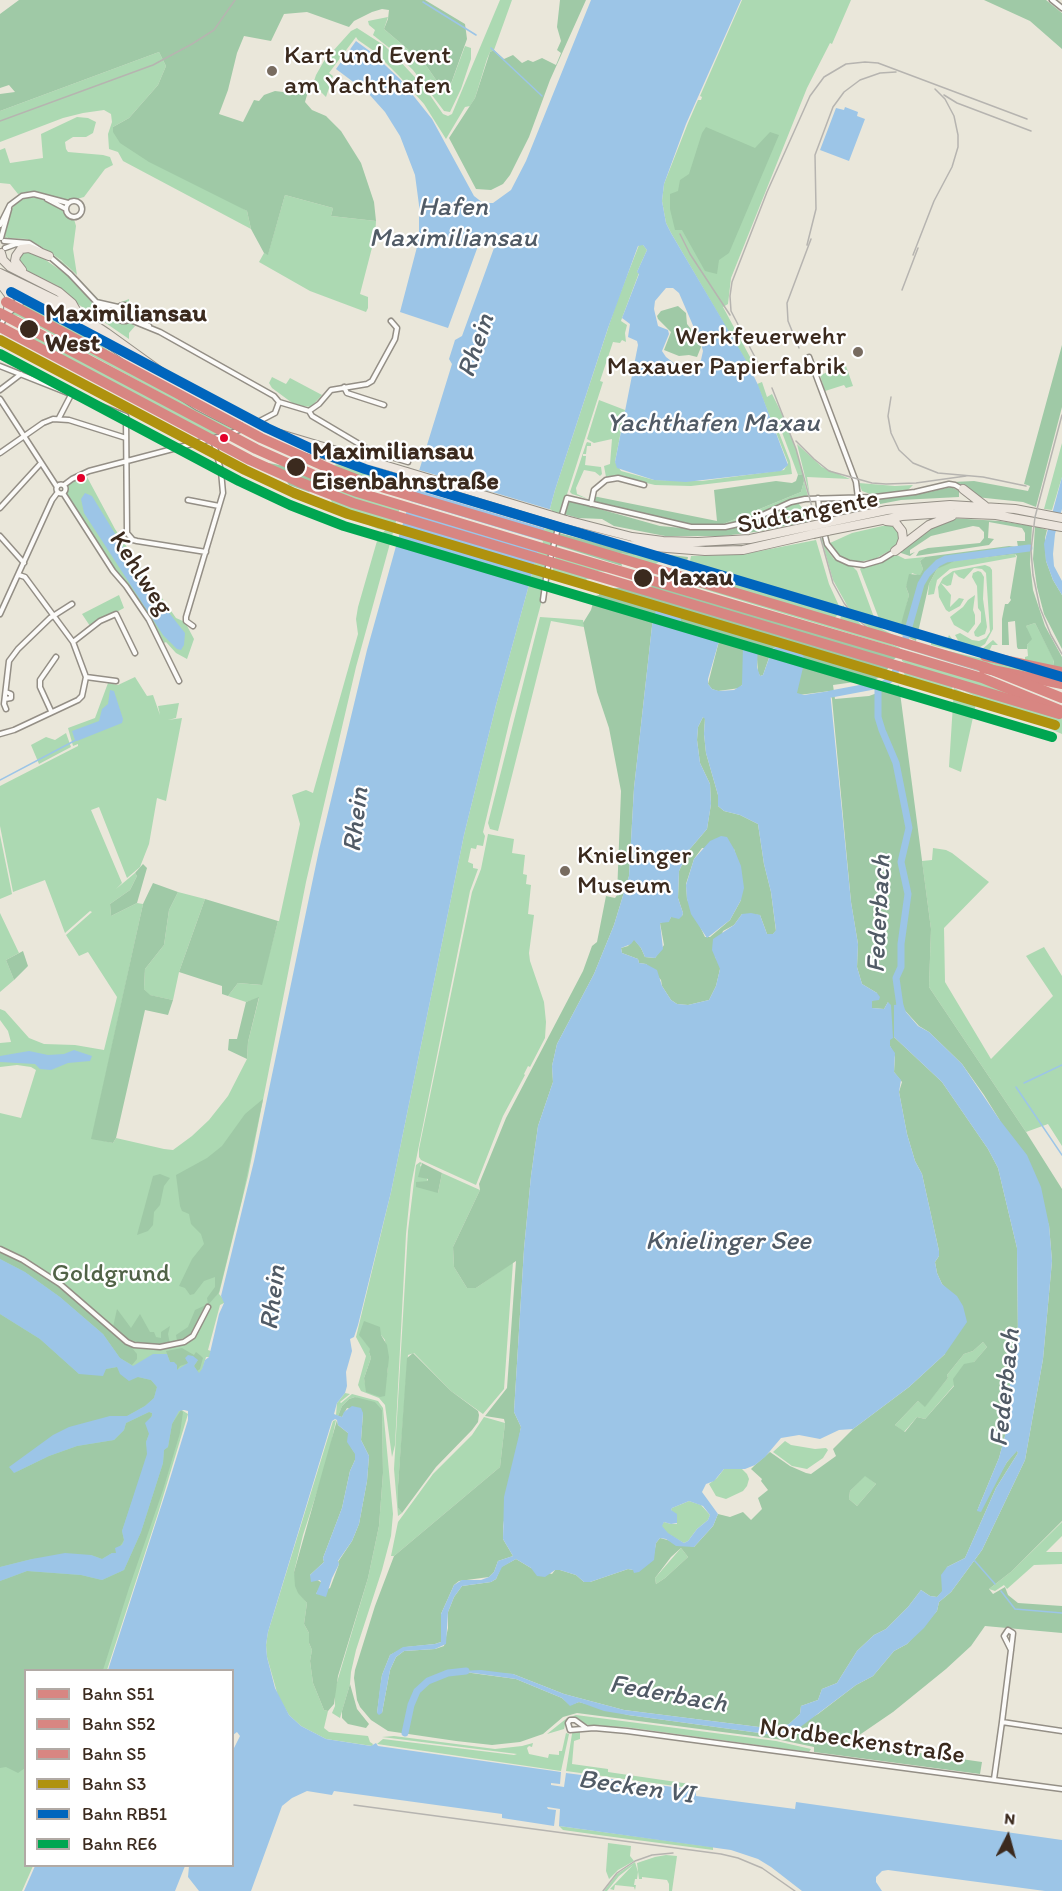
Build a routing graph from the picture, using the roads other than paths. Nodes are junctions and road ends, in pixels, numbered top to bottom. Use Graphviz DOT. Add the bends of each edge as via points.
graph roads {
  1 [pos="1052,0"];
  2 [pos="1062,8"];
  3 [pos="46,198"];
  4 [pos="68,203"];
  5 [pos="9,207"];
  6 [pos="66,209"];
  7 [pos="6,212"];
  8 [pos="0,219"];
  9 [pos="0,225"];
  10 [pos="2,238"];
  11 [pos="41,250"];
  12 [pos="2,251"];
  13 [pos="49,256"];
  14 [pos="0,273"];
  15 [pos="27,274"];
  16 [pos="0,281"];
  17 [pos="44,300"];
  18 [pos="117,310"];
  19 [pos="7,312"];
  20 [pos="78,313"];
  21 [pos="131,314"];
  22 [pos="128,319"];
  23 [pos="392,321"];
  24 [pos="0,327"];
  25 [pos="152,328"];
  26 [pos="809,357"];
  27 [pos="0,366"];
  28 [pos="21,374"];
  29 [pos="344,387"];
  30 [pos="0,390"];
  31 [pos="72,393"];
  32 [pos="0,400"];
  33 [pos="279,402"];
  34 [pos="384,405"];
  35 [pos="309,411"];
  36 [pos="59,418"];
  37 [pos="23,437"];
  38 [pos="126,438"];
  39 [pos="213,439"];
  40 [pos="312,448"];
  41 [pos="0,453"];
  42 [pos="126,462"];
  43 [pos="408,462"];
  44 [pos="40,463"];
  45 [pos="64,485"];
  46 [pos="644,485"];
  47 [pos="963,489"];
  48 [pos="60,490"];
  49 [pos="818,498"];
  50 [pos="858,498"];
  51 [pos="188,500"];
  52 [pos="591,504"];
  53 [pos="954,505"];
  54 [pos="219,506"];
  55 [pos="986,506"];
  56 [pos="0,508"];
  57 [pos="970,513"];
  58 [pos="1062,518"];
  59 [pos="1045,519"];
  60 [pos="875,520"];
  61 [pos="1062,526"];
  62 [pos="826,527"];
  63 [pos="812,530"];
  64 [pos="0,536"];
  65 [pos="898,549"];
  66 [pos="206,552"];
  67 [pos="24,563"];
  68 [pos="19,575"];
  69 [pos="543,600"];
  70 [pos="72,604"];
  71 [pos="0,614"];
  72 [pos="53,615"];
  73 [pos="193,626"];
  74 [pos="72,642"];
  75 [pos="135,653"];
  76 [pos="56,657"];
  77 [pos="8,664"];
  78 [pos="0,666"];
  79 [pos="86,677"];
  80 [pos="116,681"];
  81 [pos="179,681"];
  82 [pos="6,709"];
  83 [pos="51,711"];
  84 [pos="0,734"];
  85 [pos="0,1249"];
  86 [pos="208,1307"];
  87 [pos="1011,1650"];
  88 [pos="1002,1722"];
  89 [pos="586,1728"];
  90 [pos="1062,1731"];
  91 [pos="994,1779"];
  92 [pos="1062,1789"];
  1 -- 2 [label="street"];
  3 -- 4 [label="street"];
  3 -- 5 [label="street" via="26,195"];
  3 -- 6 [label="street"];
  4 -- 6 [label="street"];
  4 -- 6 [label="street" via="79,203 81,213 72,217"];
  5 -- 7 [label="street"];
  5 -- 10 [label="street"];
  7 -- 8 [label="street"];
  7 -- 9 [label="street"];
  10 -- 11 [label="street"];
  10 -- 12 [label="street"];
  11 -- 12 [label="street" via="21,244"];
  11 -- 13 [label="street"];
  12 -- 15 [label="highway" via="6,264"];
  13 -- 15 [label="highway" via="29,248 18,251 17,265"];
  13 -- 18 [label="street" via="96,302"];
  14 -- 20 [label="highway"];
  15 -- 20 [label="highway" via="59,292"];
  16 -- 17 [label="highway"];
  16 -- 19 [label="highway" via="9,295"];
  17 -- 19 [label="highway" via="22,300"];
  17 -- 40 [label="highway, bridge" via="93,330 184,397 250,431"];
  18 -- 21 [label="street" via="128,306"];
  18 -- 22 [label="street" via="121,320"];
  19 -- 24 [label="street"];
  20 -- 40 [label="highway, bridge" via="186,390 247,423"];
  21 -- 22 [label="street"];
  21 -- 25 [label="street"];
  22 -- 25 [label="street"];
  23 -- 29 [label="street" via="397,328 395,339 376,375 367,384"];
  25 -- 33 [label="street"];
  26 -- 50 [label="street" via="856,482"];
  27 -- 28 [label="street"];
  28 -- 30 [label="street"];
  28 -- 31 [label="street"];
  29 -- 34 [label="street" via="347,393"];
  29 -- 35 [label="street" via="331,390"];
  31 -- 36 [label="street"];
  31 -- 38 [label="street" via="126,416"];
  32 -- 37 [label="street, Kehlweg"];
  33 -- 35 [label="street"];
  33 -- 39 [label="street" via="277,411 268,418"];
  35 -- 43 [label="street" via="371,451"];
  36 -- 37 [label="street" via="48,420"];
  36 -- 38 [label="street"];
  37 -- 41 [label="street"];
  37 -- 44 [label="street, Kehlweg"];
  38 -- 42 [label="street"];
  39 -- 42 [label="street"];
  39 -- 54 [label="street" via="222,471"];
  40 -- 63 [label="highway, Südtangente, bridge" via="632,537 698,542"];
  40 -- 63 [label="highway, Südtangente, bridge" via="562,528 629,545 742,550 774,544"];
  42 -- 45 [label="street" via="89,471"];
  42 -- 66 [label="street" via="125,524 129,536 137,541"];
  44 -- 48 [label="street, Kehlweg"];
  44 -- 56 [label="street"];
  45 -- 48 [label="street"];
  45 -- 48 [label="street" via="66,489"];
  46 -- 52 [label="street" via="618,478 606,480 594,490"];
  47 -- 50 [label="street" via="949,484"];
  47 -- 53 [label="highway" via="963,498"];
  47 -- 55 [label="highway"];
  48 -- 67 [label="street"];
  48 -- 81 [label="street, Kehlweg" via="149,620"];
  49 -- 50 [label="street"];
  49 -- 52 [label="street" via="791,502 740,524 707,528"];
  49 -- 65 [label="street" via="827,544 838,558 864,565"];
  51 -- 54 [label="street"];
  52 -- 69 [label="street" via="567,498"];
  53 -- 55 [label="highway, Südtangente"];
  53 -- 62 [label="highway, Südtangente" via="887,510"];
  54 -- 66 [label="street"];
  55 -- 59 [label="highway, Südtangente"];
  57 -- 59 [label="highway, Südtangente"];
  57 -- 60 [label="highway, Südtangente"];
  57 -- 65 [label="highway" via="938,520"];
  58 -- 59 [label="highway, Südtangente"];
  59 -- 61 [label="highway, Südtangente"];
  60 -- 62 [label="highway, Südtangente"];
  60 -- 65 [label="highway" via="900,527 903,535"];
  62 -- 63 [label="highway, Südtangente, bridge"];
  64 -- 67 [label="street"];
  66 -- 73 [label="street" via="186,617"];
  67 -- 68 [label="street"];
  68 -- 71 [label="street"];
  68 -- 72 [label="street" via="25,577"];
  70 -- 72 [label="street"];
  72 -- 74 [label="street"];
  72 -- 77 [label="street"];
  74 -- 75 [label="street" via="116,614"];
  74 -- 79 [label="street"];
  76 -- 83 [label="street" via="40,680"];
  77 -- 78 [label="street"];
  77 -- 82 [label="street"];
  79 -- 80 [label="street"];
  79 -- 83 [label="street" via="81,698"];
  83 -- 84 [label="street"];
  85 -- 86 [label="street" via="60,1284 134,1344 160,1347 184,1342 193,1336"];
  87 -- 88 [label="street"];
  88 -- 90 [label="street"];
  88 -- 91 [label="street"];
  89 -- 91 [label="street, Nordbeckenstraße"];
  91 -- 92 [label="street, Nordbeckenstraße"];
}
